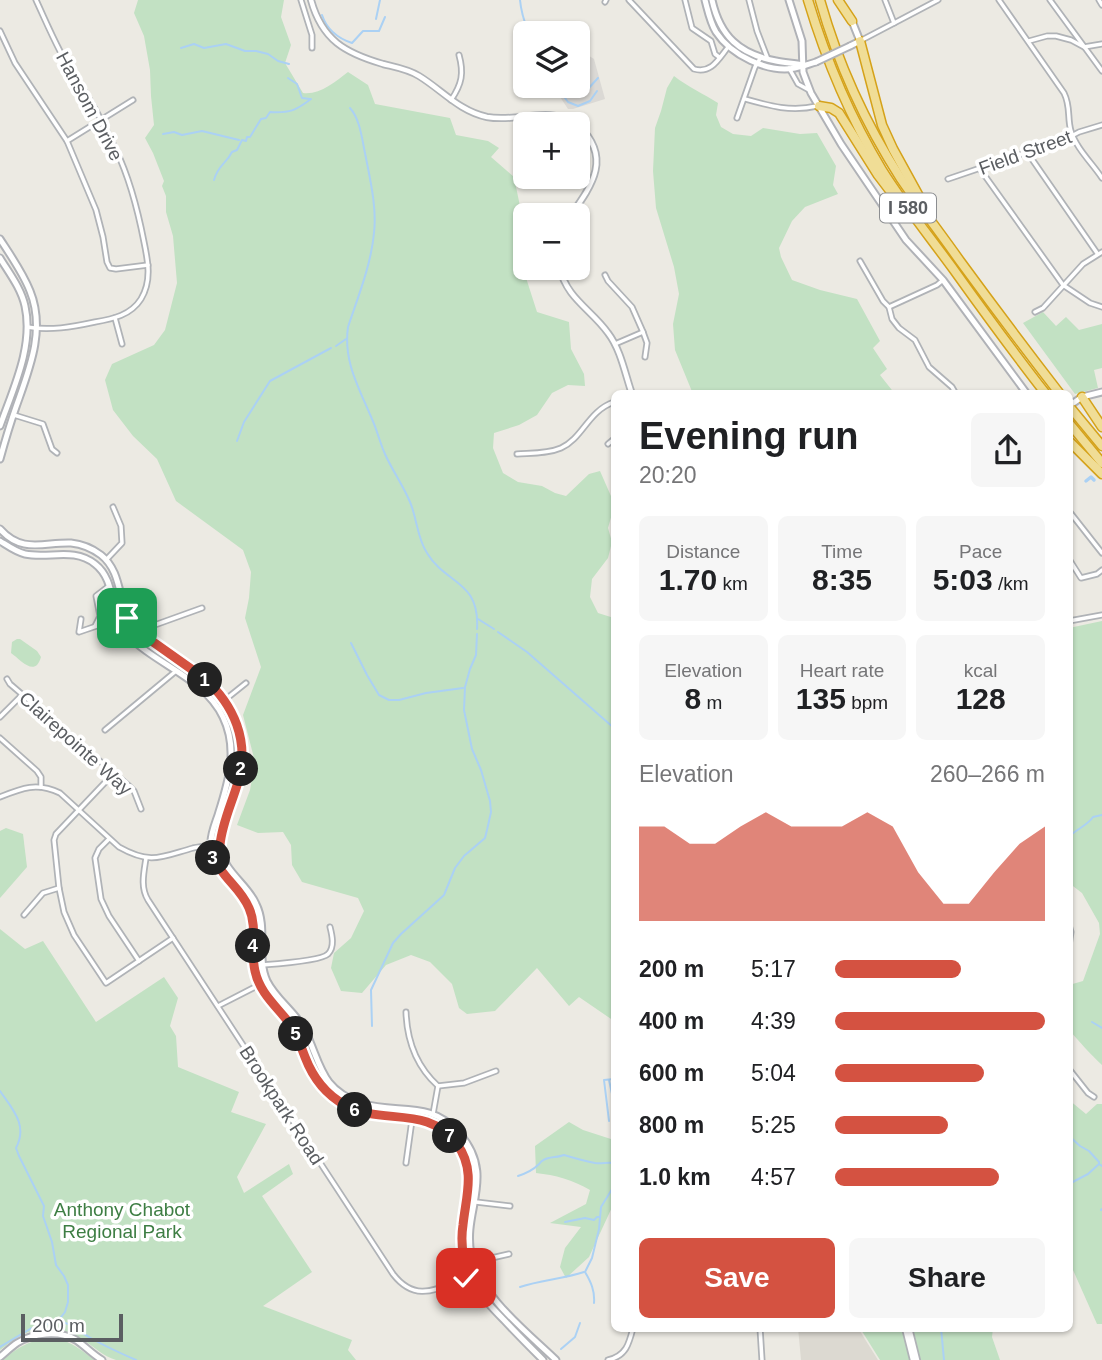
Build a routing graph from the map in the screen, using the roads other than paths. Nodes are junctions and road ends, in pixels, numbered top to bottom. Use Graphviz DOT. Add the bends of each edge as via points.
graph roads {
  1 [pos="36,0"];
  2 [pos="301,0"];
  3 [pos="311,0"];
  4 [pos="629,0"];
  5 [pos="685,0"];
  6 [pos="705,0"];
  7 [pos="712,0"];
  8 [pos="749,0"];
  9 [pos="789,0"];
  10 [pos="808,0"];
  11 [pos="820,0"];
  12 [pos="838,0"];
  13 [pos="844,0"];
  14 [pos="885,0"];
  15 [pos="938,0"];
  16 [pos="999,0"];
  17 [pos="1050,0"];
  18 [pos="1099,0"];
  19 [pos="928,2"];
  20 [pos="1102,5"];
  21 [pos="852,21"];
  22 [pos="894,23"];
  23 [pos="0,31"];
  24 [pos="860,41"];
  25 [pos="1029,41"];
  26 [pos="731,44"];
  27 [pos="1102,44"];
  28 [pos="1084,47"];
  29 [pos="312,48"];
  30 [pos="459,55"];
  31 [pos="719,57"];
  32 [pos="762,60"];
  33 [pos="803,65"];
  34 [pos="789,68"];
  35 [pos="1102,72"];
  36 [pos="809,90"];
  37 [pos="745,99"];
  38 [pos="133,100"];
  39 [pos="451,100"];
  40 [pos="819,106"];
  41 [pos="513,118"];
  42 [pos="737,118"];
  43 [pos="100,121"];
  44 [pos="1102,125"];
  45 [pos="1073,136"];
  46 [pos="67,141"];
  47 [pos="590,141"];
  48 [pos="1027,152"];
  49 [pos="980,169"];
  50 [pos="1102,178"];
  51 [pos="948,179"];
  52 [pos="590,188"];
  53 [pos="925,213"];
  54 [pos="916,219"];
  55 [pos="0,239"];
  56 [pos="1100,253"];
  57 [pos="0,258"];
  58 [pos="860,261"];
  59 [pos="148,265"];
  60 [pos="605,275"];
  61 [pos="566,280"];
  62 [pos="943,280"];
  63 [pos="1063,285"];
  64 [pos="889,307"];
  65 [pos="1102,307"];
  66 [pos="1035,312"];
  67 [pos="115,318"];
  68 [pos="27,327"];
  69 [pos="37,329"];
  70 [pos="643,332"];
  71 [pos="122,344"];
  72 [pos="615,344"];
  73 [pos="645,357"];
  74 [pos="631,390"];
  75 [pos="953,390"];
  76 [pos="1024,390"];
  77 [pos="1043,390"];
  78 [pos="1057,390"];
  79 [pos="1102,392"];
  80 [pos="1082,397"];
  81 [pos="611,403"];
  82 [pos="1073,406"];
  83 [pos="1073,410"];
  84 [pos="14,415"];
  85 [pos="0,426"];
  86 [pos="1102,426"];
  87 [pos="1073,428"];
  88 [pos="611,442"];
  89 [pos="608,444"];
  90 [pos="1073,445"];
  91 [pos="1102,446"];
  92 [pos="57,453"];
  93 [pos="517,454"];
  94 [pos="0,459"];
  95 [pos="1102,463"];
  96 [pos="1102,474"];
  97 [pos="113,508"];
  98 [pos="1073,516"];
  99 [pos="0,529"];
  100 [pos="0,541"];
  101 [pos="1102,553"];
  102 [pos="106,560"];
  103 [pos="1073,565"];
  104 [pos="1102,570"];
  105 [pos="109,585"];
  106 [pos="202,608"];
  107 [pos="1102,615"];
  108 [pos="81,619"];
  109 [pos="117,619"];
  110 [pos="1073,620"];
  111 [pos="94,628"];
  112 [pos="143,636"];
  113 [pos="176,671"];
  114 [pos="7,679"];
  115 [pos="246,683"];
  116 [pos="22,695"];
  117 [pos="225,700"];
  118 [pos="0,717"];
  119 [pos="105,730"];
  120 [pos="0,738"];
  121 [pos="114,773"];
  122 [pos="41,786"];
  123 [pos="0,797"];
  124 [pos="141,809"];
  125 [pos="78,810"];
  126 [pos="109,839"];
  127 [pos="220,845"];
  128 [pos="211,846"];
  129 [pos="146,858"];
  130 [pos="59,888"];
  131 [pos="24,915"];
  132 [pos="330,927"];
  133 [pos="173,938"];
  134 [pos="139,961"];
  135 [pos="262,965"];
  136 [pos="259,985"];
  137 [pos="218,1006"];
  138 [pos="406,1012"];
  139 [pos="496,1070"];
  140 [pos="1073,1074"];
  141 [pos="438,1086"];
  142 [pos="1094,1097"];
  143 [pos="433,1114"];
  144 [pos="412,1118"];
  145 [pos="406,1163"];
  146 [pos="476,1202"];
  147 [pos="509,1206"];
  148 [pos="509,1254"];
  149 [pos="473,1262"];
  150 [pos="470,1277"];
  151 [pos="632,1332"];
  152 [pos="760,1332"];
  153 [pos="908,1332"];
  154 [pos="0,1357"];
  155 [pos="102,1360"];
  156 [pos="543,1360"];
  157 [pos="556,1360"];
  158 [pos="608,1360"];
  159 [pos="762,1360"];
  160 [pos="915,1360"];
  1 -- 43 [label="street, Hansom Drive"];
  2 -- 29 [label="street"];
  3 -- 39 [label="street" via="318,22 335,43 361,58 407,70"];
  4 -- 31 [label="street" via="694,69 706,70"];
  5 -- 31 [label="street" via="692,28 711,41"];
  6 -- 26 [label="main road" via="717,34"];
  7 -- 26 [label="main road"];
  8 -- 32 [label="street"];
  9 -- 33 [label="main road" via="802,41"];
  10 -- 54 [label="highway, I 580" via="851,114"];
  11 -- 53 [label="highway, I 580" via="862,110"];
  12 -- 21 [label="highway"];
  13 -- 21 [label="street"];
  14 -- 22 [label="street"];
  15 -- 19 [label="street"];
  16 -- 25 [label="street"];
  17 -- 28 [label="street"];
  18 -- 20 [label="street"];
  19 -- 22 [label="street"];
  21 -- 24 [label="main road"];
  22 -- 24 [label="street"];
  23 -- 46 [label="street" via="15,63"];
  24 -- 33 [label="main road, bridge"];
  24 -- 53 [label="highway" via="882,125"];
  25 -- 28 [label="street" via="1056,36"];
  25 -- 45 [label="street" via="1068,101"];
  26 -- 31 [label="street"];
  26 -- 32 [label="main road"];
  27 -- 28 [label="street"];
  28 -- 35 [label="street"];
  30 -- 39 [label="street" via="463,76"];
  32 -- 33 [label="main road"];
  32 -- 34 [label="main road"];
  32 -- 37 [label="street"];
  33 -- 34 [label="main road"];
  33 -- 36 [label="main road"];
  34 -- 36 [label="street" via="798,84"];
  36 -- 40 [label="main road"];
  37 -- 40 [label="street" via="777,108"];
  37 -- 42 [label="street"];
  38 -- 43 [label="street"];
  39 -- 41 [label="street" via="486,117"];
  40 -- 54 [label="highway" via="839,113 891,194"];
  40 -- 62 [label="main road" via="906,240"];
  43 -- 46 [label="street"];
  43 -- 59 [label="street, Hansom Drive" via="127,176"];
  44 -- 45 [label="street, Field Street"];
  45 -- 48 [label="street, Field Street"];
  45 -- 50 [label="street"];
  46 -- 59 [label="street" via="96,210 110,268"];
  47 -- 52 [label="street" via="596,156"];
  48 -- 49 [label="street, Field Street"];
  48 -- 56 [label="street"];
  49 -- 51 [label="street, Field Street"];
  49 -- 63 [label="street"];
  53 -- 78 [label="highway, I 580"];
  54 -- 77 [label="highway, I 580"];
  55 -- 69 [label="main road" via="31,291"];
  56 -- 63 [label="street"];
  57 -- 68 [label="main road" via="22,296"];
  58 -- 64 [label="street"];
  59 -- 67 [label="street, Hansom Drive" via="141,299"];
  60 -- 70 [label="street" via="632,307"];
  61 -- 72 [label="street" via="570,292"];
  62 -- 64 [label="street"];
  62 -- 76 [label="main road"];
  63 -- 65 [label="street"];
  63 -- 66 [label="street"];
  64 -- 75 [label="street" via="890,316 915,340 929,367"];
  67 -- 69 [label="street, Hansom Drive"];
  67 -- 71 [label="street"];
  68 -- 69 [label="street, Hansom Drive"];
  68 -- 85 [label="main road" via="20,367"];
  69 -- 84 [label="main road"];
  70 -- 72 [label="street"];
  70 -- 73 [label="street"];
  72 -- 74 [label="street"];
  79 -- 80 [label="main road"];
  80 -- 82 [label="main road"];
  80 -- 86 [label="highway"];
  81 -- 93 [label="street" via="599,409 563,447"];
  83 -- 91 [label="highway"];
  84 -- 92 [label="street" via="43,424"];
  84 -- 94 [label="main road"];
  87 -- 95 [label="highway"];
  88 -- 89 [label="street"];
  90 -- 96 [label="highway"];
  97 -- 102 [label="street" via="122,543"];
  98 -- 101 [label="street"];
  99 -- 102 [label="main road" via="26,545 72,543"];
  100 -- 105 [label="main road" via="23,554 88,559 104,573"];
  102 -- 112 [label="main road" via="114,571 127,618"];
  103 -- 104 [label="street" via="1081,578"];
  105 -- 109 [label="main road"];
  105 -- 111 [label="street" via="96,596 100,616"];
  106 -- 112 [label="street" via="152,626"];
  107 -- 110 [label="street"];
  108 -- 111 [label="street" via="79,632"];
  109 -- 111 [label="street"];
  109 -- 113 [label="main road" via="132,639"];
  112 -- 117 [label="main road" via="204,678"];
  113 -- 119 [label="street"];
  113 -- 128 [label="main road" via="216,705 228,727 231,766"];
  114 -- 116 [label="street, Clairepointe Way"];
  115 -- 117 [label="street"];
  116 -- 118 [label="street"];
  116 -- 121 [label="street, Clairepointe Way"];
  117 -- 127 [label="main road" via="235,719 242,752 239,780"];
  120 -- 122 [label="street" via="37,771"];
  121 -- 124 [label="street, Clairepointe Way" via="134,791"];
  121 -- 125 [label="street"];
  122 -- 123 [label="street"];
  122 -- 125 [label="street" via="60,793"];
  125 -- 126 [label="street"];
  125 -- 130 [label="street" via="54,840"];
  126 -- 129 [label="street"];
  126 -- 134 [label="street" via="95,858 101,899"];
  127 -- 128 [label="street"];
  127 -- 135 [label="main road" via="224,861 257,905"];
  128 -- 129 [label="street"];
  128 -- 136 [label="main road" via="218,868 249,909"];
  129 -- 133 [label="street, Brookpark Road" via="145,895"];
  130 -- 131 [label="street" via="43,893"];
  130 -- 134 [label="street" via="68,924 106,984"];
  132 -- 135 [label="street" via="333,937 327,955"];
  133 -- 134 [label="street"];
  133 -- 137 [label="street, Brookpark Road"];
  135 -- 143 [label="main road" via="271,987 302,1027 319,1068 335,1088 362,1104"];
  136 -- 137 [label="street"];
  136 -- 144 [label="main road" via="294,1030 316,1079 330,1095 372,1115"];
  137 -- 150 [label="street, Brookpark Road" via="400,1283 424,1292"];
  138 -- 141 [label="street" via="416,1059"];
  139 -- 141 [label="street" via="464,1083"];
  140 -- 142 [label="street"];
  141 -- 143 [label="street"];
  143 -- 146 [label="main road" via="451,1125 470,1149 477,1174"];
  144 -- 145 [label="street"];
  144 -- 150 [label="main road" via="446,1132 466,1161 469,1186 462,1246"];
  146 -- 147 [label="street"];
  146 -- 149 [label="main road" via="470,1241"];
  148 -- 149 [label="street"];
  149 -- 157 [label="main road" via="489,1293"];
  150 -- 156 [label="main road" via="484,1300"];
  151 -- 158 [label="street" via="625,1351"];
  152 -- 159 [label="street"];
  153 -- 160 [label="street"];
  154 -- 155 [label="main road" via="17,1343 55,1334 75,1339"];
}
